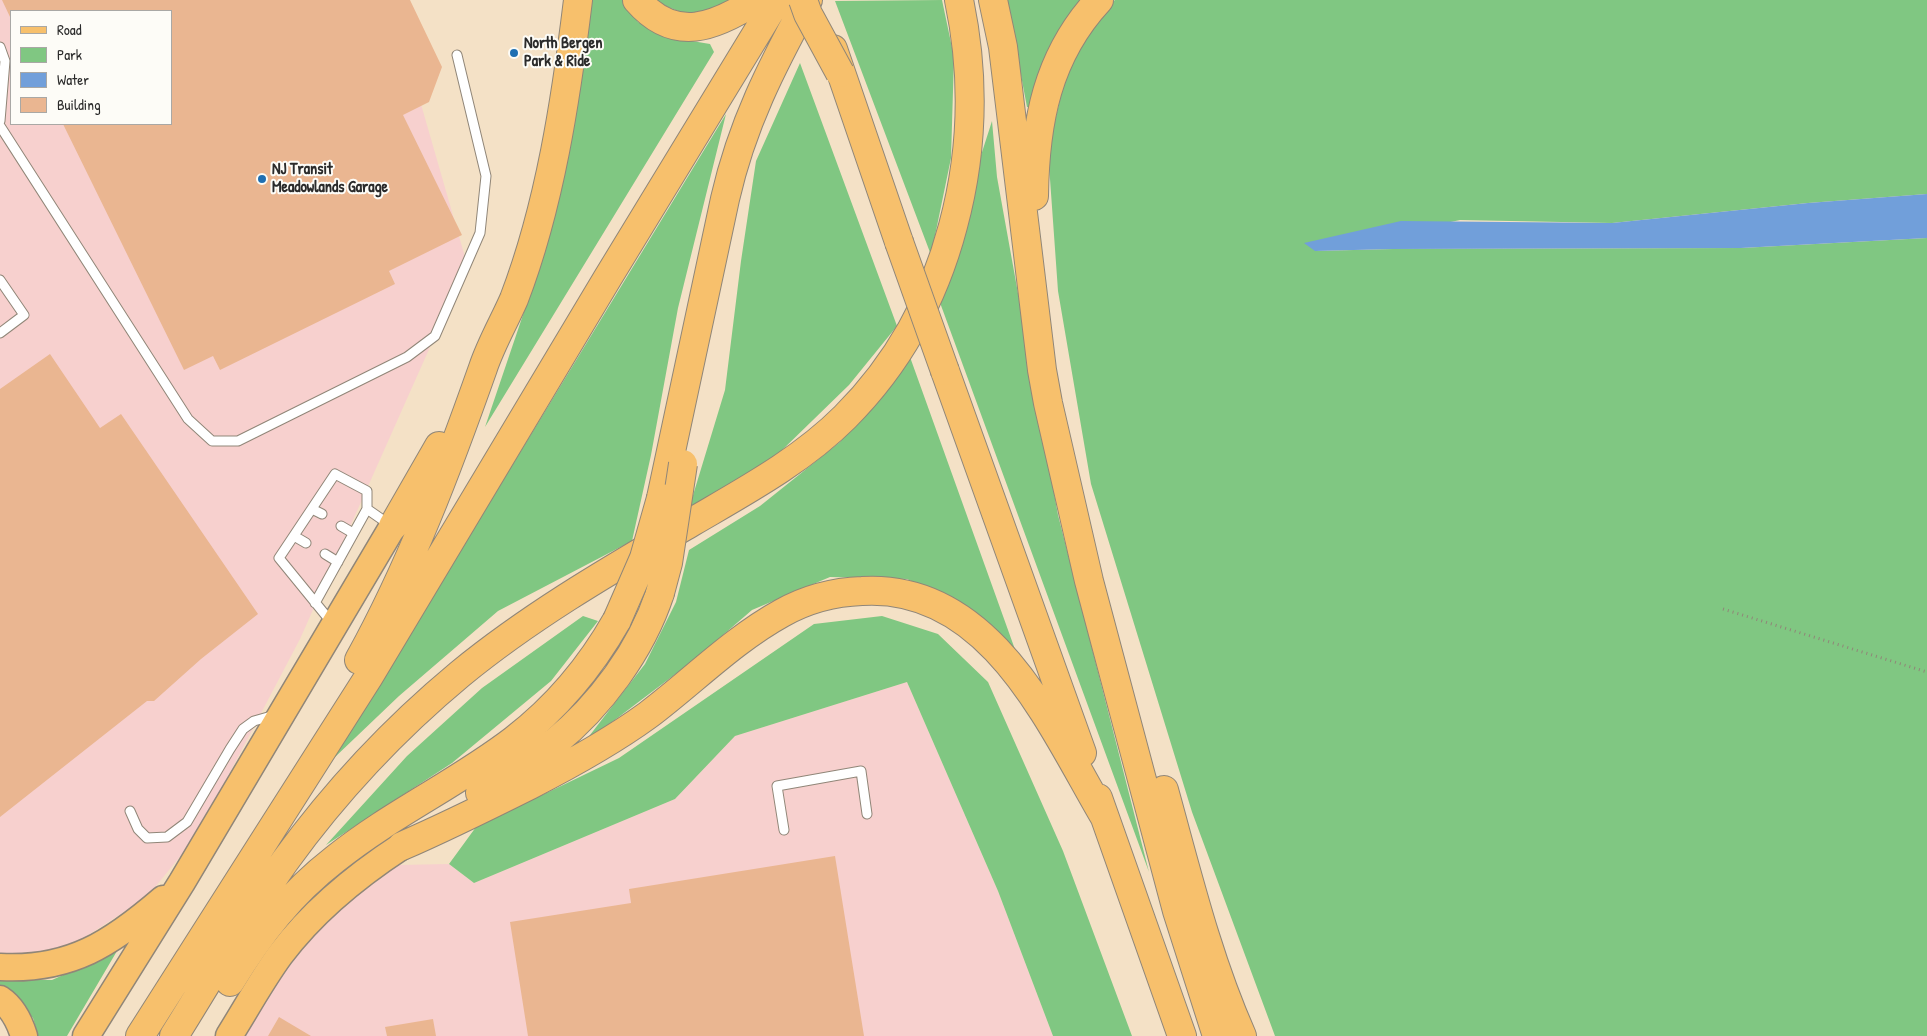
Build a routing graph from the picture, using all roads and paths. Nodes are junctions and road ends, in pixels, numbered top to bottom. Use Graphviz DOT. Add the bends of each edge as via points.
graph roads {
  1 [pos="578,0"];
  2 [pos="637,0"];
  3 [pos="757,0"];
  4 [pos="777,0"];
  5 [pos="803,0"];
  6 [pos="808,0"];
  7 [pos="819,0"];
  8 [pos="959,0"];
  9 [pos="993,0"];
  10 [pos="1099,0"];
  11 [pos="0,47"];
  12 [pos="457,55"];
  13 [pos="840,73"];
  14 [pos="0,120"];
  15 [pos="0,126"];
  16 [pos="0,280"];
  17 [pos="1033,293"];
  18 [pos="0,333"];
  19 [pos="693,350"];
  20 [pos="468,410"];
  21 [pos="1062,462"];
  22 [pos="367,508"];
  23 [pos="312,509"];
  24 [pos="322,514"];
  25 [pos="341,526"];
  26 [pos="393,526"];
  27 [pos="353,533"];
  28 [pos="294,536"];
  29 [pos="306,543"];
  30 [pos="324,554"];
  31 [pos="338,562"];
  32 [pos="315,603"];
  33 [pos="1723,609"];
  34 [pos="334,626"];
  35 [pos="1927,672"];
  36 [pos="282,713"];
  37 [pos="333,734"];
  38 [pos="130,810"];
  39 [pos="867,814"];
  40 [pos="1104,816"];
  41 [pos="784,830"];
  42 [pos="402,846"];
  43 [pos="182,882"];
  44 [pos="0,967"];
  45 [pos="0,999"];
  46 [pos="24,1036"];
  47 [pos="86,1036"];
  48 [pos="140,1036"];
  49 [pos="174,1036"];
  50 [pos="196,1036"];
  51 [pos="229,1036"];
  52 [pos="1182,1036"];
  53 [pos="1217,1036"];
  54 [pos="1242,1036"];
  1 -- 20 [label="highway" via="556,147 541,208 514,299 489,352"];
  2 -- 3 [label="highway" via="661,21 690,27 712,24"];
  4 -- 37 [label="highway"];
  5 -- 13 [label="highway, bridge"];
  6 -- 19 [label="highway" via="764,82 741,138 728,182"];
  7 -- 13 [label="highway, bridge"];
  8 -- 49 [label="highway" via="971,111 962,187 950,239 932,289 907,338 884,372 845,417 790,462 532,619 483,655 434,698 365,764 287,858"];
  9 -- 17 [label="highway" via="1004,48"];
  10 -- 17 [label="highway" via="1077,26 1062,52 1040,117 1034,173"];
  11 -- 14 [label="lane" via="5,61"];
  12 -- 15 [label="lane" via="486,176 480,233 435,336 407,357 238,441 212,441 188,419"];
  13 -- 40 [label="highway, bridge"];
  16 -- 18 [label="lane" via="24,315"];
  17 -- 21 [label="highway" via="1044,378"];
  19 -- 42 [label="highway, bridge" via="683,464 668,563 647,625 601,695 572,727 532,759"];
  19 -- 50 [label="highway, bridge" via="661,498 644,558 617,620 581,674 526,730 489,758 345,850 300,890 261,934"];
  20 -- 26 [label="highway" via="439,446"];
  20 -- 37 [label="highway" via="408,564 343,691"];
  21 -- 53 [label="highway" via="1089,581 1177,912"];
  21 -- 54 [label="highway" via="1104,577 1203,931"];
  22 -- 23 [label="lane" via="367,491 335,474"];
  22 -- 26 [label="lane"];
  22 -- 27 [label="lane"];
  23 -- 24 [label="lane"];
  23 -- 28 [label="lane"];
  25 -- 27 [label="lane"];
  26 -- 34 [label="main road"];
  27 -- 31 [label="lane"];
  28 -- 29 [label="lane"];
  28 -- 32 [label="lane" via="279,558"];
  30 -- 31 [label="lane"];
  31 -- 32 [label="lane"];
  32 -- 34 [label="lane"];
  33 -- 35 [label="path"];
  34 -- 36 [label="main road"];
  36 -- 38 [label="lane" via="254,721 243,729 187,822 166,837 147,838 138,829"];
  36 -- 43 [label="main road"];
  37 -- 48 [label="highway"];
  39 -- 41 [label="lane" via="861,771 777,786"];
  40 -- 42 [label="highway" via="1040,706 994,646 955,615 925,600 872,590 836,593 784,612 745,637 649,714 600,747 460,821"];
  40 -- 52 [label="highway"];
  42 -- 51 [label="main road" via="332,898 295,938 266,975"];
  43 -- 44 [label="main road" via="122,932 74,958 38,967"];
  43 -- 47 [label="main road"];
  45 -- 46 [label="main road" via="20,1023"];
}
